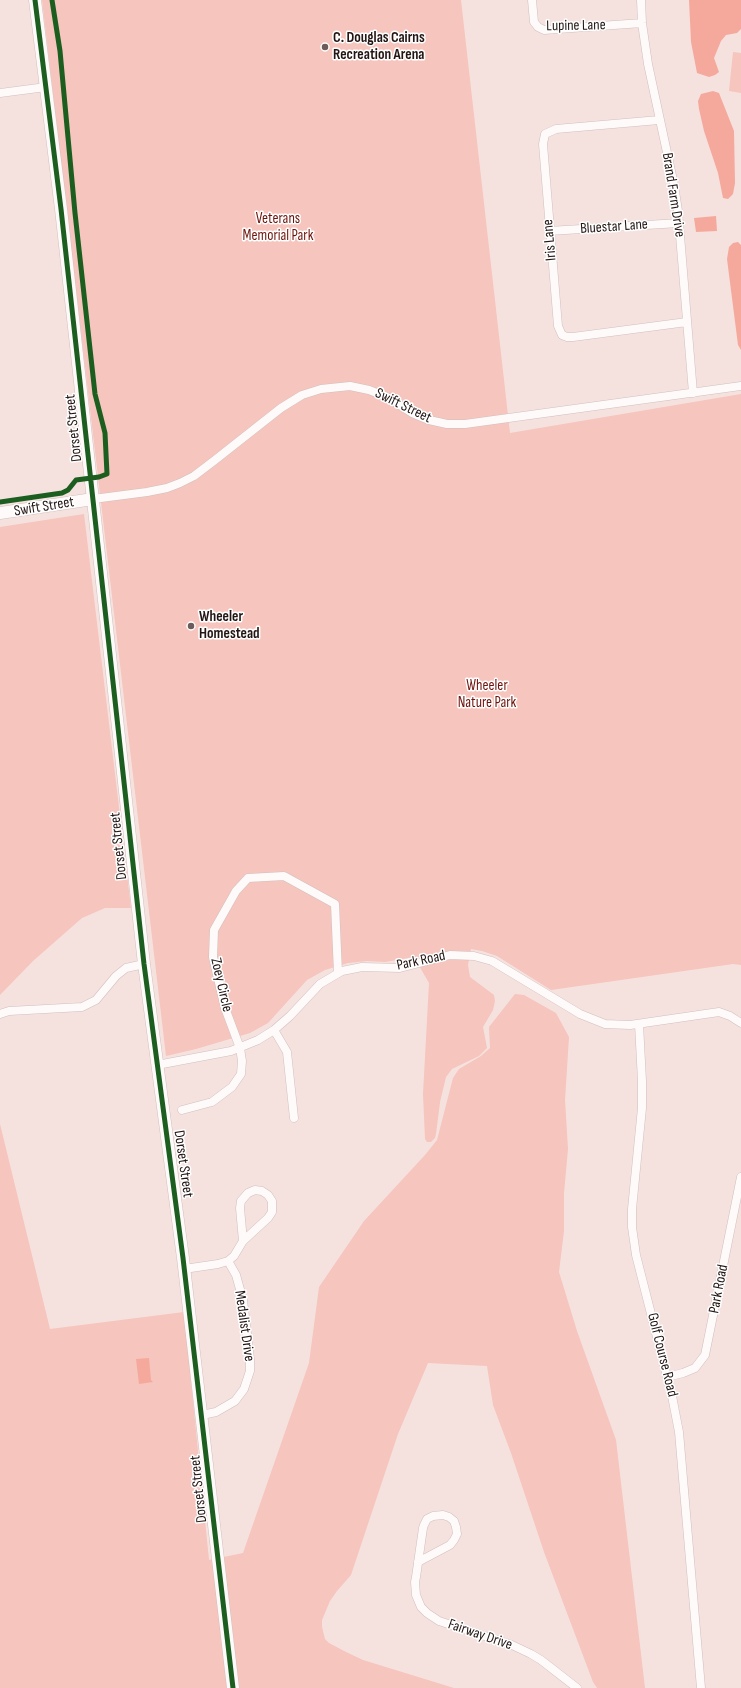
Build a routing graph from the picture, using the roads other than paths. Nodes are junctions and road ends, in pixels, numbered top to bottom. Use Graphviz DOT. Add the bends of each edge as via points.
graph roads {
  1 [pos="35,0"];
  2 [pos="532,0"];
  3 [pos="641,0"];
  4 [pos="642,23"];
  5 [pos="46,88"];
  6 [pos="0,94"];
  7 [pos="659,120"];
  8 [pos="679,222"];
  9 [pos="549,232"];
  10 [pos="687,322"];
  11 [pos="741,386"];
  12 [pos="693,393"];
  13 [pos="94,499"];
  14 [pos="0,514"];
  15 [pos="144,964"];
  16 [pos="338,973"];
  17 [pos="0,1014"];
  18 [pos="741,1023"];
  19 [pos="639,1024"];
  20 [pos="274,1030"];
  21 [pos="240,1048"];
  22 [pos="157,1065"];
  23 [pos="182,1110"];
  24 [pos="294,1118"];
  25 [pos="741,1177"];
  26 [pos="243,1241"];
  27 [pos="228,1261"];
  28 [pos="184,1269"];
  29 [pos="667,1377"];
  30 [pos="202,1416"];
  31 [pos="418,1562"];
  32 [pos="233,1688"];
  33 [pos="577,1688"];
  34 [pos="701,1688"];
  1 -- 5 [label="street, Dorset Street"];
  2 -- 4 [label="street, Lupine Lane" via="534,22 544,30"];
  3 -- 4 [label="street, Brand Farm Drive"];
  4 -- 7 [label="street, Brand Farm Drive"];
  5 -- 6 [label="street"];
  5 -- 13 [label="street, Dorset Street"];
  7 -- 8 [label="street, Brand Farm Drive" via="674,185"];
  7 -- 9 [label="street, Iris Lane" via="556,129 545,134 543,144"];
  8 -- 9 [label="street, Bluestar Lane"];
  8 -- 10 [label="street, Brand Farm Drive"];
  9 -- 10 [label="street, Iris Lane" via="558,326 562,335 572,337"];
  10 -- 12 [label="street, Brand Farm Drive"];
  11 -- 12 [label="street, Swift Street"];
  12 -- 13 [label="street, Swift Street" via="484,423 456,424 421,417 387,397 369,390 350,386 321,389 302,395 280,408 194,476 180,483 154,490"];
  13 -- 14 [label="street, Swift Street"];
  13 -- 15 [label="street, Dorset Street"];
  15 -- 17 [label="street" via="126,968 96,1000 82,1007 13,1010"];
  15 -- 22 [label="street, Dorset Street"];
  16 -- 19 [label="street, Park Road" via="362,967 400,968 443,956 474,956 499,964 589,1019 613,1025"];
  16 -- 20 [label="street, Park Road" via="320,984"];
  16 -- 21 [label="street, Zoey Circle" via="335,904 284,876 248,878 236,890 214,930 213,957 225,1008"];
  18 -- 19 [label="street, Park Road" via="719,1012"];
  19 -- 29 [label="street, Golf Course Road" via="642,1108 632,1227 636,1254"];
  20 -- 21 [label="street, Park Road"];
  20 -- 24 [label="street" via="287,1052"];
  21 -- 22 [label="street, Park Road"];
  21 -- 23 [label="street" via="242,1074 232,1087 212,1102"];
  22 -- 28 [label="street, Dorset Street"];
  25 -- 29 [label="street, Park Road" via="705,1355 695,1368"];
  26 -- 26 [label="street" via="272,1212 271,1198 262,1191 248,1192 241,1201"];
  26 -- 27 [label="street"];
  27 -- 28 [label="street"];
  27 -- 30 [label="street, Medalist Drive" via="236,1275 243,1300 250,1371 244,1389 235,1401 216,1412"];
  28 -- 30 [label="street, Dorset Street"];
  29 -- 34 [label="street, Golf Course Road" via="681,1453"];
  30 -- 32 [label="street, Dorset Street"];
  31 -- 31 [label="street, Fairway Drive" via="425,1522 436,1515 449,1517 456,1527 454,1540 450,1545"];
  31 -- 33 [label="street, Fairway Drive" via="416,1595 427,1613 439,1621 512,1645 531,1654"];
}
